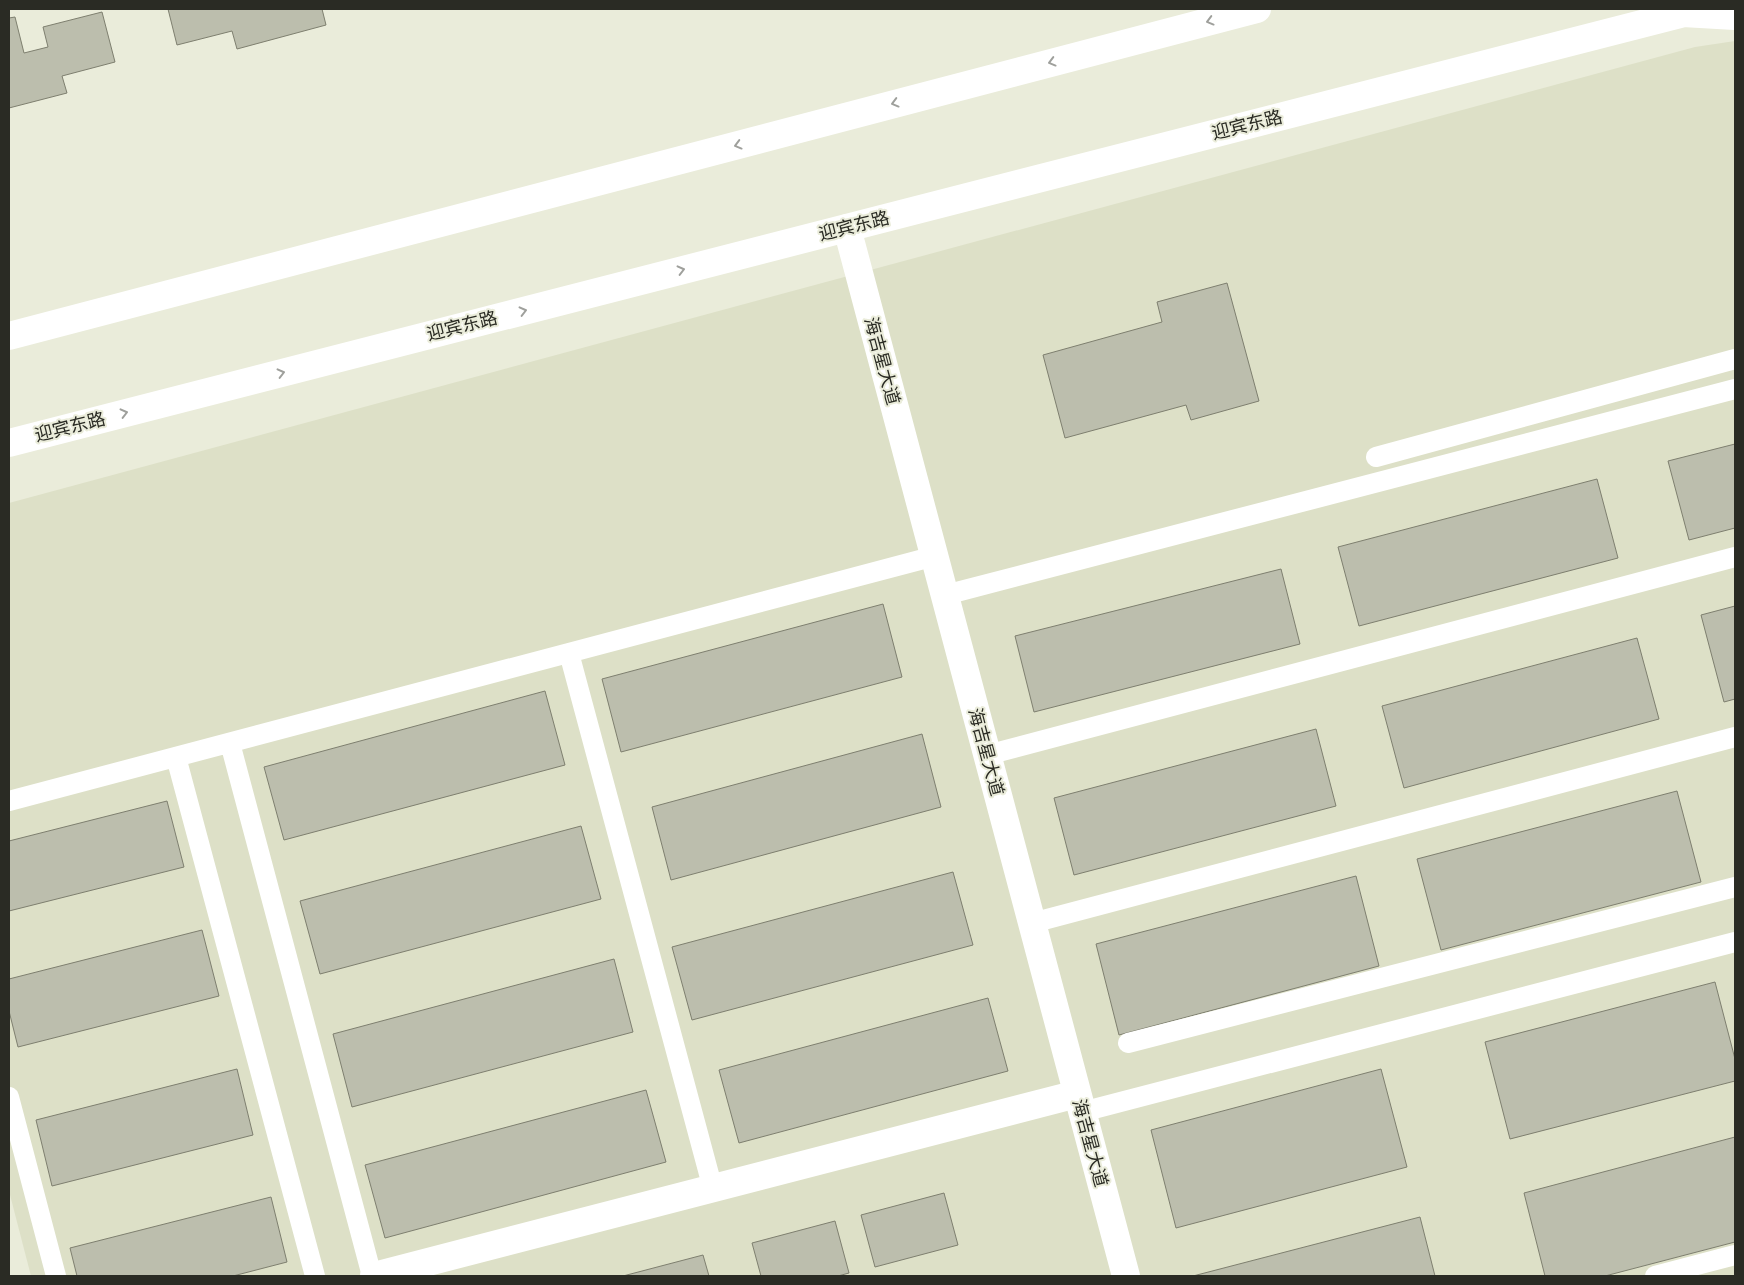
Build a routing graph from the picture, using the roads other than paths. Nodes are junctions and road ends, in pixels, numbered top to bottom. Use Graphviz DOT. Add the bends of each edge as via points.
graph roads {
  1 [pos="1257,9"];
  2 [pos="1691,11"];
  3 [pos="1735,16"];
  4 [pos="847,228"];
  5 [pos="9,336"];
  6 [pos="1735,359"];
  7 [pos="1735,389"];
  8 [pos="9,443"];
  9 [pos="1376,457"];
  10 [pos="935,556"];
  11 [pos="1735,557"];
  12 [pos="945,595"];
  13 [pos="569,653"];
  14 [pos="1735,737"];
  15 [pos="230,742"];
  16 [pos="987,755"];
  17 [pos="176,757"];
  18 [pos="9,801"];
  19 [pos="1735,886"];
  20 [pos="1032,923"];
  21 [pos="1735,942"];
  22 [pos="1128,1043"];
  23 [pos="9,1097"];
  24 [pos="1080,1103"];
  25 [pos="713,1189"];
  26 [pos="1735,1255"];
  27 [pos="56,1276"];
  28 [pos="315,1276"];
  29 [pos="373,1276"];
  30 [pos="1126,1276"];
  31 [pos="1655,1276"];
  1 -- 5 [label="main road, one-way"];
  2 -- 3 [label="main road, 迎宾东路"];
  2 -- 4 [label="main road, 迎宾东路"];
  8 -- 4 [label="main road, 迎宾东路, one-way"];
  4 -- 10 [label="main road, 海吉星大道"];
  6 -- 9 [label="lane"];
  7 -- 12 [label="lane"];
  10 -- 12 [label="main road, 海吉星大道"];
  10 -- 13 [label="lane"];
  11 -- 16 [label="lane"];
  12 -- 16 [label="main road, 海吉星大道"];
  13 -- 15 [label="lane"];
  13 -- 25 [label="lane"];
  14 -- 20 [label="lane"];
  15 -- 17 [label="lane"];
  15 -- 29 [label="lane"];
  16 -- 20 [label="main road, 海吉星大道"];
  17 -- 18 [label="lane"];
  17 -- 28 [label="lane"];
  19 -- 22 [label="lane"];
  20 -- 24 [label="main road, 海吉星大道"];
  21 -- 24 [label="lane"];
  23 -- 27 [label="lane"];
  24 -- 25 [label="main road"];
  24 -- 30 [label="main road, 海吉星大道"];
  25 -- 29 [label="main road"];
  26 -- 31 [label="lane"];
}
